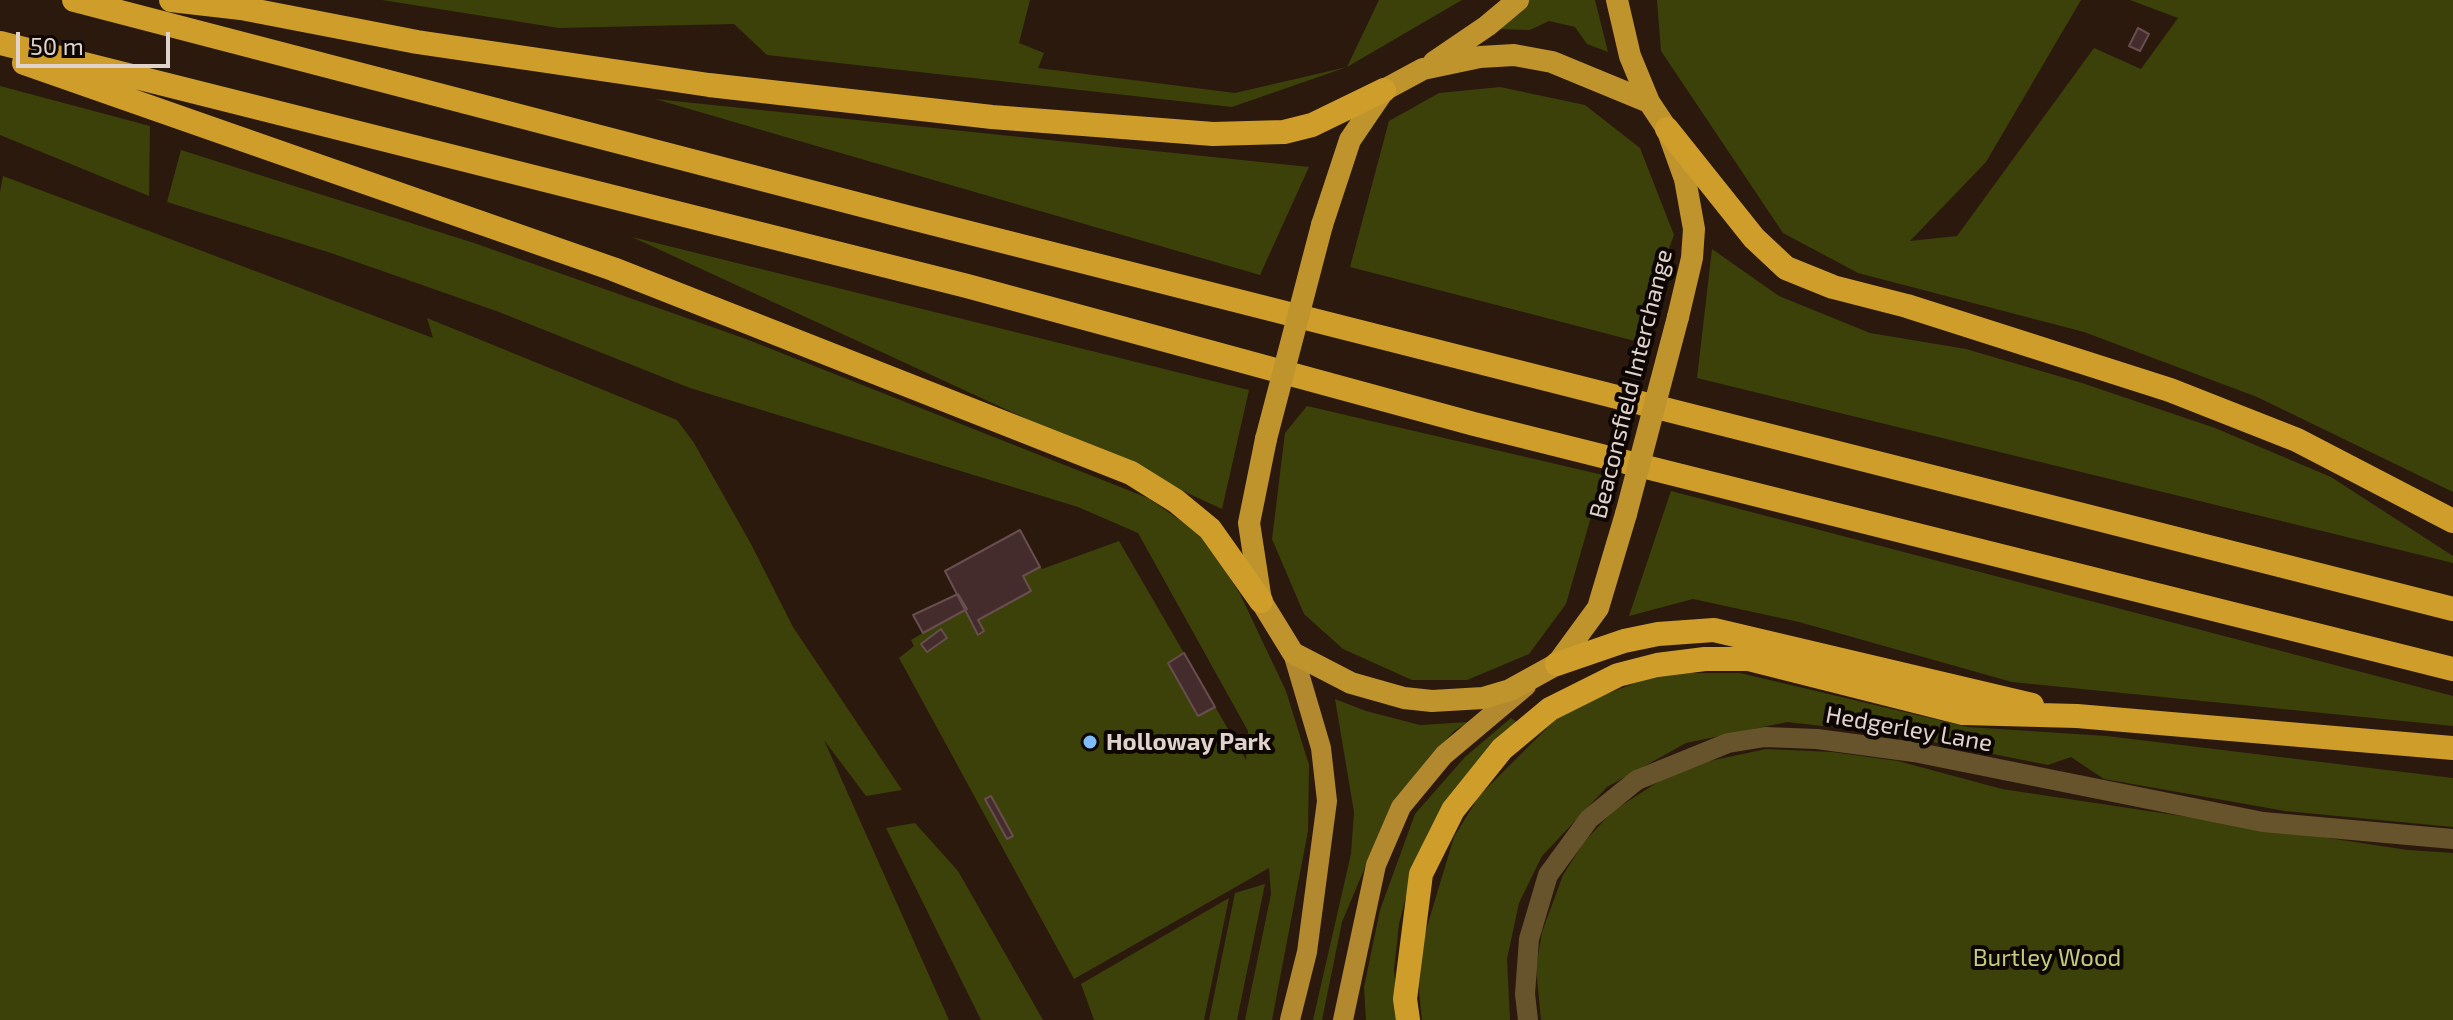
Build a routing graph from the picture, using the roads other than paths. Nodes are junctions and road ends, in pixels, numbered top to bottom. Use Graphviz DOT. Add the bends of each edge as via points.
graph roads {
  1 [pos="74,0"];
  2 [pos="171,0"];
  3 [pos="1518,0"];
  4 [pos="1617,0"];
  5 [pos="0,43"];
  6 [pos="0,54"];
  7 [pos="1423,69"];
  8 [pos="1384,90"];
  9 [pos="1649,102"];
  10 [pos="1667,129"];
  11 [pos="2453,521"];
  12 [pos="1261,601"];
  13 [pos="2453,609"];
  14 [pos="1293,653"];
  15 [pos="1550,668"];
  16 [pos="2453,669"];
  17 [pos="2077,716"];
  18 [pos="2453,748"];
  19 [pos="2453,839"];
  20 [pos="1290,1020"];
  21 [pos="1343,1020"];
  22 [pos="1408,1020"];
  23 [pos="1528,1020"];
  1 -- 13 [label="highway"];
  2 -- 8 [label="highway" via="709,85 992,117 1213,134 1284,132 1312,125"];
  3 -- 7 [label="highway"];
  4 -- 9 [label="highway, Beaconsfield Interchange" via="1630,56"];
  5 -- 16 [label="highway" via="967,286 1474,424"];
  6 -- 12 [label="highway" via="613,269 1131,473 1210,529"];
  7 -- 8 [label="highway"];
  7 -- 9 [label="highway" via="1514,55 1552,62"];
  8 -- 12 [label="highway, bridge" via="1350,140 1266,439 1249,523"];
  9 -- 10 [label="highway, Beaconsfield Interchange"];
  10 -- 11 [label="highway" via="1754,238 1786,268 2170,390 2297,440"];
  10 -- 15 [label="highway, Beaconsfield Interchange, bridge" via="1685,179 1694,229 1692,258 1598,608"];
  12 -- 14 [label="highway"];
  14 -- 15 [label="highway, Beaconsfield Interchange" via="1377,692 1432,701 1483,698"];
  14 -- 20 [label="main road" via="1321,748 1327,801 1307,952"];
  15 -- 17 [label="highway" via="1635,639 1714,630"];
  15 -- 21 [label="main road" via="1444,755 1401,807 1376,865"];
  17 -- 18 [label="highway"];
  17 -- 22 [label="highway" via="1963,713 1749,659 1705,659 1618,675 1550,709 1502,749 1453,810 1421,874 1405,999"];
  19 -- 23 [label="street, Hedgerley Lane" via="2263,822 1914,752 1817,739 1765,737 1728,743 1637,780 1589,819 1548,875 1529,939"];
}
